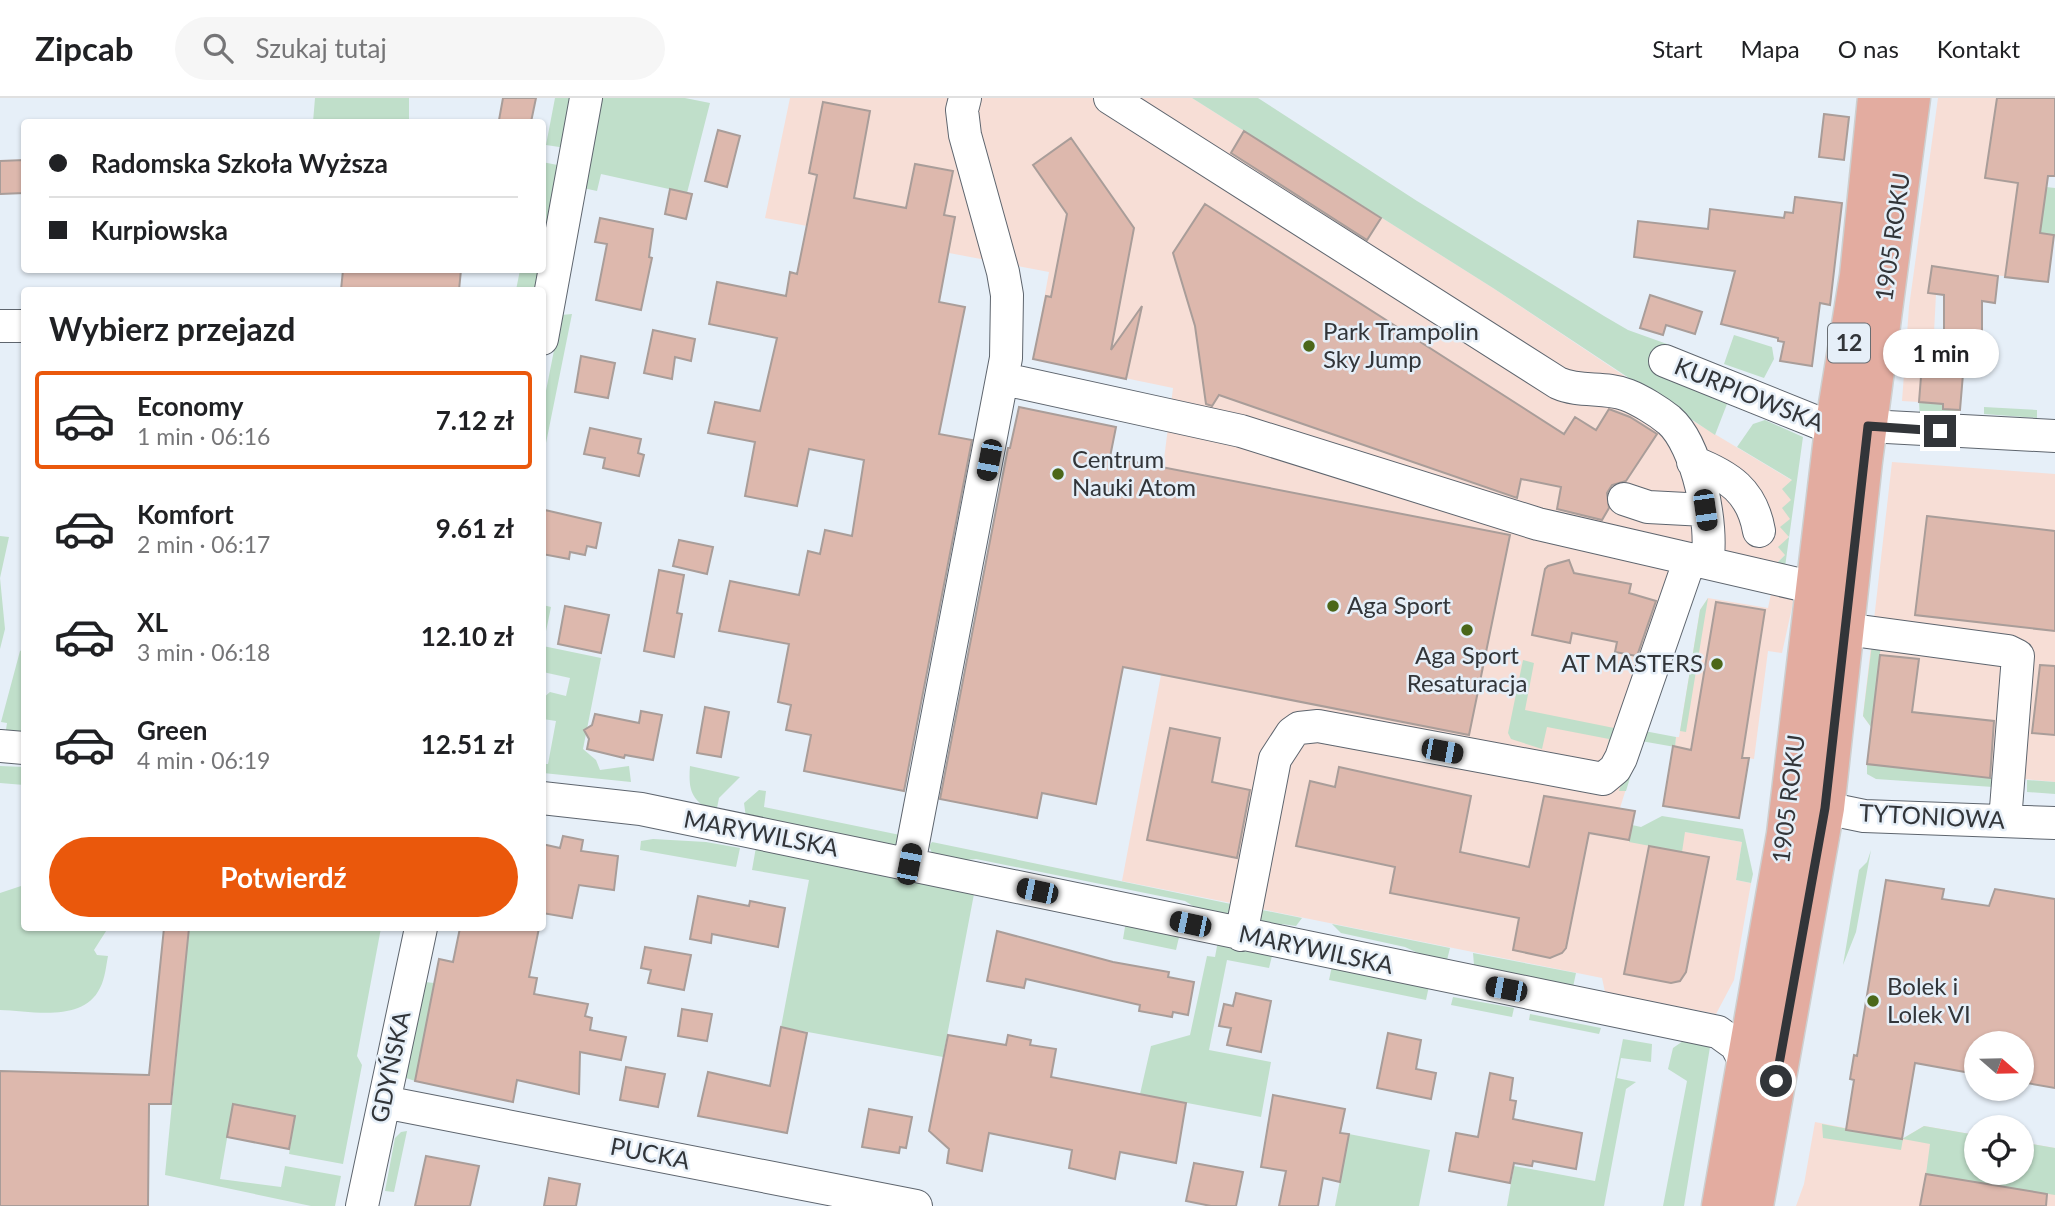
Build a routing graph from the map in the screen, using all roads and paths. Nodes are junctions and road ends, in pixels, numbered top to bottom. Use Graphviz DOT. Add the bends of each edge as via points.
graph roads {
  1 [pos="586,98"];
  2 [pos="965,98"];
  3 [pos="1110,98"];
  4 [pos="1877,98"];
  5 [pos="1911,98"];
  6 [pos="546,317"];
  7 [pos="0,326"];
  8 [pos="21,326"];
  9 [pos="1665,361"];
  10 [pos="1004,379"];
  11 [pos="1851,428"];
  12 [pos="2055,436"];
  13 [pos="1693,462"];
  14 [pos="1625,499"];
  15 [pos="1705,510"];
  16 [pos="1759,531"];
  17 [pos="1698,561"];
  18 [pos="1815,587"];
  19 [pos="1843,641"];
  20 [pos="0,746"];
  21 [pos="21,748"];
  22 [pos="1794,762"];
  23 [pos="546,798"];
  24 [pos="1825,808"];
  25 [pos="2005,821"];
  26 [pos="2055,823"];
  27 [pos="909,864"];
  28 [pos="420,931"];
  29 [pos="1241,935"];
  30 [pos="1757,1006"];
  31 [pos="1718,1032"];
  32 [pos="1746,1064"];
  33 [pos="384,1102"];
  34 [pos="362,1206"];
  35 [pos="916,1206"];
  36 [pos="1721,1206"];
  37 [pos="1754,1206"];
  1 -- 6 [label="street"];
  2 -- 10 [label="street" via="965,135 1007,295"];
  3 -- 13 [label="street" via="1558,383 1633,398 1669,421"];
  4 -- 11 [label="main road, 1905 ROKU / 12" via="1859,276"];
  5 -- 11 [label="main road, 1905 ROKU / 12"];
  7 -- 8 [label="street"];
  9 -- 11 [label="street, KURPIOWSKA"];
  10 -- 17 [label="street" via="1241,431 1538,524"];
  10 -- 27 [label="street"];
  11 -- 12 [label="street, KURPIOWSKA"];
  11 -- 18 [label="main road, 1905 ROKU / 12"];
  11 -- 19 [label="main road, 1905 ROKU / 12"];
  13 -- 15 [label="street"];
  13 -- 16 [label="street" via="1727,477 1744,491"];
  14 -- 15 [label="street" via="1647,507"];
  15 -- 17 [label="street" via="1711,543"];
  17 -- 18 [label="street"];
  17 -- 29 [label="street" via="1621,758 1602,779 1318,726 1298,728 1275,759"];
  18 -- 19 [label="street" via="1834,604"];
  18 -- 22 [label="main road, 1905 ROKU / 12"];
  19 -- 24 [label="main road, 1905 ROKU / 12"];
  19 -- 25 [label="street" via="2008,651 2018,656"];
  20 -- 21 [label="street"];
  22 -- 24 [label="street, TYTONIOWA" via="1806,791"];
  22 -- 30 [label="main road, 1905 ROKU / 12"];
  23 -- 27 [label="street, MARYWILSKA" via="641,809"];
  24 -- 25 [label="street, TYTONIOWA" via="1864,816"];
  24 -- 37 [label="main road, 1905 ROKU / 12"];
  25 -- 26 [label="street, TYTONIOWA"];
  27 -- 29 [label="street, MARYWILSKA"];
  28 -- 33 [label="street, GDYŃSKA"];
  29 -- 31 [label="street, MARYWILSKA"];
  30 -- 31 [label="street"];
  30 -- 32 [label="main road, 1905 ROKU / 12"];
  31 -- 32 [label="street" via="1735,1045"];
  32 -- 36 [label="main road, 1905 ROKU / 12"];
  33 -- 34 [label="street, GDYŃSKA"];
  33 -- 35 [label="street, PUCKA"];
}
